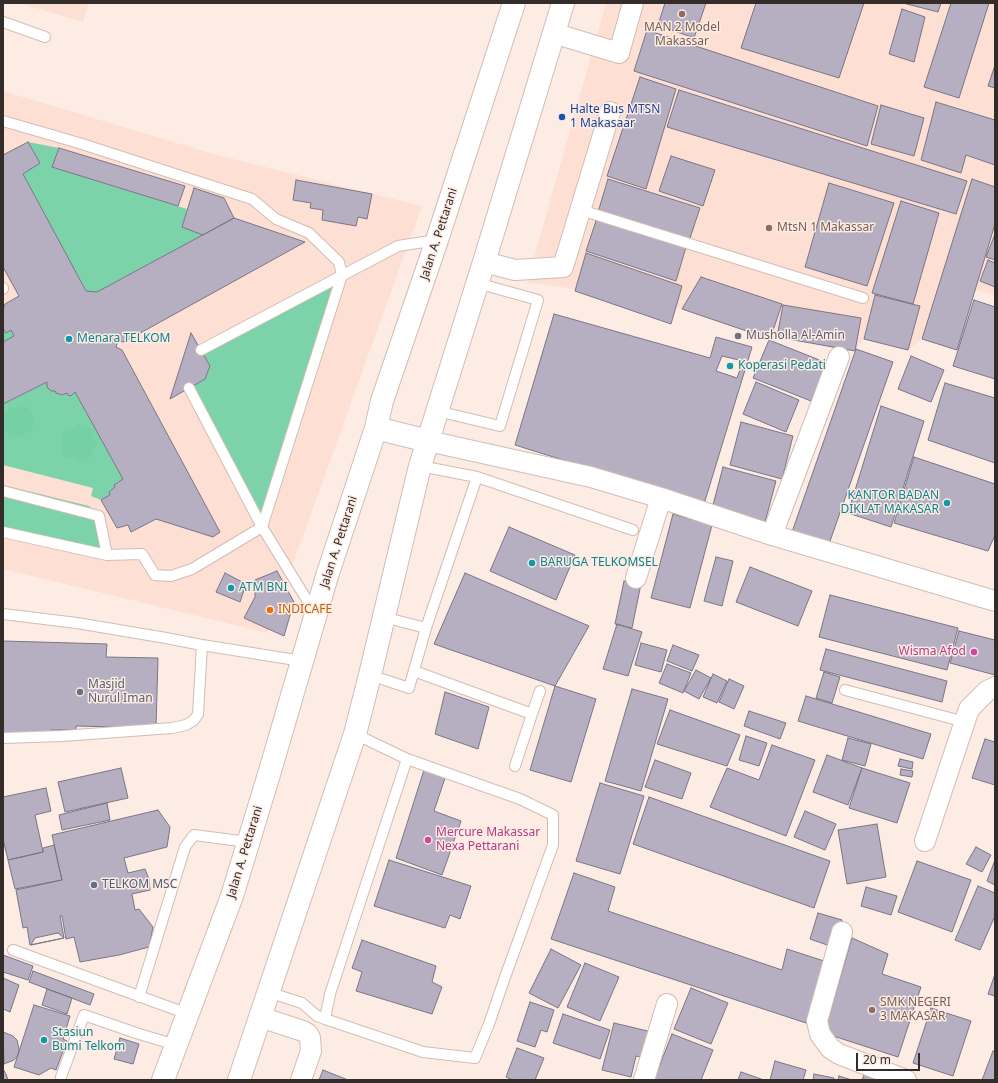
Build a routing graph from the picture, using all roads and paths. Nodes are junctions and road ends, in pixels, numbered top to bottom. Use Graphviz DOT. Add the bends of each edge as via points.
graph roads {
  1 [pos="514,3"];
  2 [pos="563,3"];
  3 [pos="632,3"];
  4 [pos="3,22"];
  5 [pos="553,33"];
  6 [pos="45,37"];
  7 [pos="610,112"];
  8 [pos="3,121"];
  9 [pos="581,210"];
  10 [pos="437,240"];
  11 [pos="481,273"];
  12 [pos="342,275"];
  13 [pos="863,298"];
  14 [pos="201,350"];
  15 [pos="839,358"];
  16 [pos="189,388"];
  17 [pos="437,411"];
  18 [pos="376,428"];
  19 [pos="428,441"];
  20 [pos="420,466"];
  21 [pos="477,477"];
  22 [pos="3,491"];
  23 [pos="661,498"];
  24 [pos="262,527"];
  25 [pos="633,530"];
  26 [pos="3,532"];
  27 [pos="772,535"];
  28 [pos="107,555"];
  29 [pos="636,578"];
  30 [pos="995,601"];
  31 [pos="3,614"];
  32 [pos="316,614"];
  33 [pos="383,617"];
  34 [pos="426,628"];
  35 [pos="202,645"];
  36 [pos="302,661"];
  37 [pos="414,671"];
  38 [pos="370,675"];
  39 [pos="995,687"];
  40 [pos="845,690"];
  41 [pos="540,691"];
  42 [pos="532,714"];
  43 [pos="965,722"];
  44 [pos="355,734"];
  45 [pos="3,738"];
  46 [pos="407,759"];
  47 [pos="515,766"];
  48 [pos="925,841"];
  49 [pos="248,842"];
  50 [pos="842,932"];
  51 [pos="13,950"];
  52 [pos="268,992"];
  53 [pos="139,997"];
  54 [pos="667,1004"];
  55 [pos="188,1014"];
  56 [pos="260,1017"];
  57 [pos="325,1019"];
  58 [pos="176,1045"];
  59 [pos="61,1077"];
  60 [pos="163,1080"];
  61 [pos="239,1080"];
  62 [pos="301,1080"];
  63 [pos="644,1080"];
  64 [pos="906,1080"];
  1 -- 10 [label="highway, Jalan A. Pettarani"];
  2 -- 5 [label="highway"];
  3 -- 5 [label="street" via="619,53"];
  4 -- 6 [label="lane"];
  5 -- 11 [label="highway"];
  7 -- 9 [label="street"];
  8 -- 12 [label="lane" via="252,198 276,220 309,233 339,262"];
  9 -- 11 [label="street" via="563,267"];
  9 -- 13 [label="lane"];
  10 -- 12 [label="lane" via="398,246"];
  10 -- 18 [label="highway, Jalan A. Pettarani" via="382,401"];
  11 -- 17 [label="highway"];
  11 -- 17 [label="lane" via="538,300 500,426"];
  12 -- 14 [label="lane"];
  12 -- 24 [label="lane"];
  15 -- 27 [label="street"];
  16 -- 24 [label="lane"];
  17 -- 19 [label="highway"];
  18 -- 19 [label="highway"];
  18 -- 32 [label="highway, Jalan A. Pettarani"];
  19 -- 20 [label="highway"];
  19 -- 23 [label="street" via="591,477"];
  20 -- 21 [label="lane"];
  20 -- 33 [label="highway"];
  21 -- 25 [label="lane"];
  21 -- 34 [label="lane"];
  22 -- 28 [label="lane" via="99,516"];
  23 -- 27 [label="street"];
  23 -- 29 [label="street"];
  24 -- 28 [label="lane" via="192,569 172,576 155,575 142,554"];
  24 -- 32 [label="lane"];
  26 -- 28 [label="lane"];
  27 -- 30 [label="street"];
  31 -- 35 [label="lane" via="77,623"];
  32 -- 36 [label="highway, Jalan A. Pettarani"];
  33 -- 34 [label="lane"];
  33 -- 38 [label="highway"];
  34 -- 37 [label="lane"];
  35 -- 36 [label="lane"];
  35 -- 45 [label="lane" via="198,714 186,725 62,736"];
  36 -- 49 [label="highway, Jalan A. Pettarani"];
  37 -- 38 [label="lane" via="409,688"];
  37 -- 42 [label="lane"];
  38 -- 44 [label="highway"];
  39 -- 43 [label="street" via="987,691 969,709"];
  40 -- 43 [label="lane"];
  41 -- 42 [label="lane"];
  42 -- 47 [label="lane"];
  43 -- 48 [label="street"];
  44 -- 46 [label="lane"];
  44 -- 52 [label="highway"];
  46 -- 57 [label="lane" via="330,994"];
  46 -- 57 [label="lane" via="520,799 553,815 553,845 489,1024 474,1058 423,1052"];
  49 -- 53 [label="lane" via="194,836 185,847"];
  49 -- 55 [label="highway, Jalan A. Pettarani" via="232,896"];
  50 -- 64 [label="street" via="817,1021 820,1034 830,1048 839,1054"];
  51 -- 53 [label="lane"];
  52 -- 56 [label="highway"];
  52 -- 57 [label="lane" via="302,1003 317,1016"];
  53 -- 55 [label="lane"];
  54 -- 63 [label="street"];
  55 -- 58 [label="highway, Jalan A. Pettarani"];
  56 -- 61 [label="highway"];
  56 -- 62 [label="street" via="303,1031 310,1038 311,1052"];
  58 -- 59 [label="lane" via="84,1015"];
  58 -- 60 [label="highway, Jalan A. Pettarani"];
}
